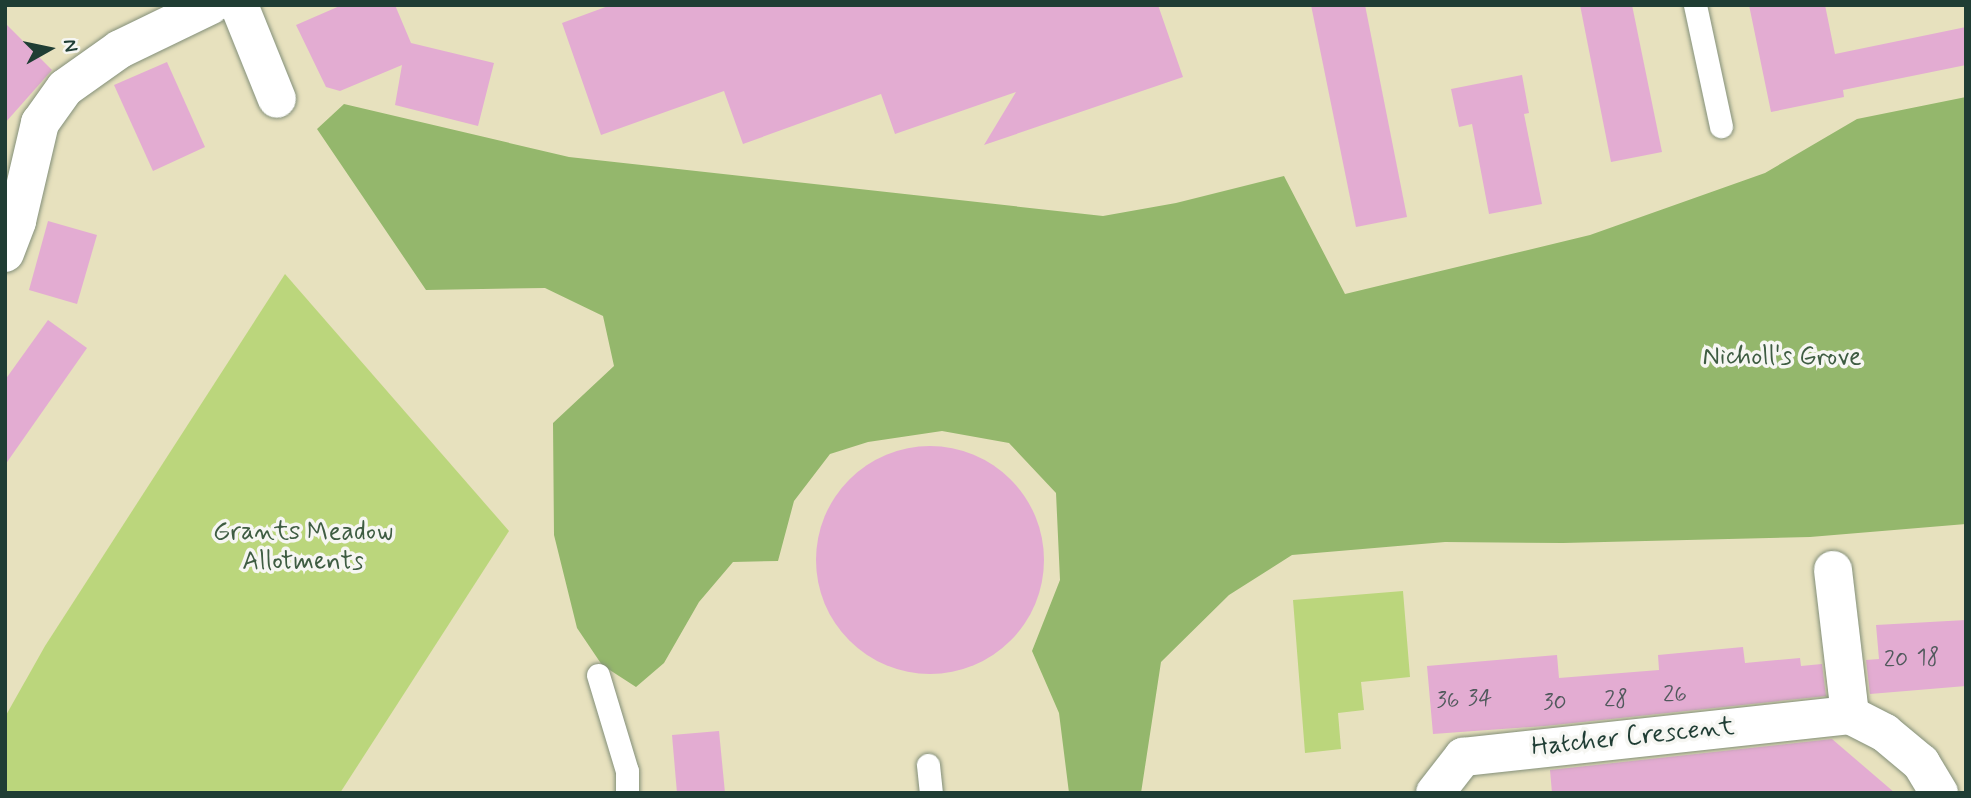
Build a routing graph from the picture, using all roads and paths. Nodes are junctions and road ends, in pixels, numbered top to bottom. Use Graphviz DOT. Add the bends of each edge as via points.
graph roads {
  1 [pos="211,5"];
  2 [pos="239,5"];
  3 [pos="1695,5"];
  4 [pos="277,99"];
  5 [pos="1721,126"];
  6 [pos="5,253"];
  7 [pos="1833,570"];
  8 [pos="598,674"];
  9 [pos="1850,715"];
  10 [pos="928,765"];
  11 [pos="627,793"];
  12 [pos="931,793"];
  13 [pos="1435,793"];
  14 [pos="1939,793"];
  1 -- 6 [label="street" via="120,49 65,88 40,123 18,220"];
  2 -- 4 [label="street"];
  3 -- 5 [label="lane"];
  7 -- 9 [label="street"];
  8 -- 11 [label="lane" via="627,771"];
  9 -- 13 [label="street, Hatcher Crescent" via="1463,757"];
  9 -- 14 [label="street" via="1885,733 1921,763"];
  10 -- 12 [label="lane"];
}
